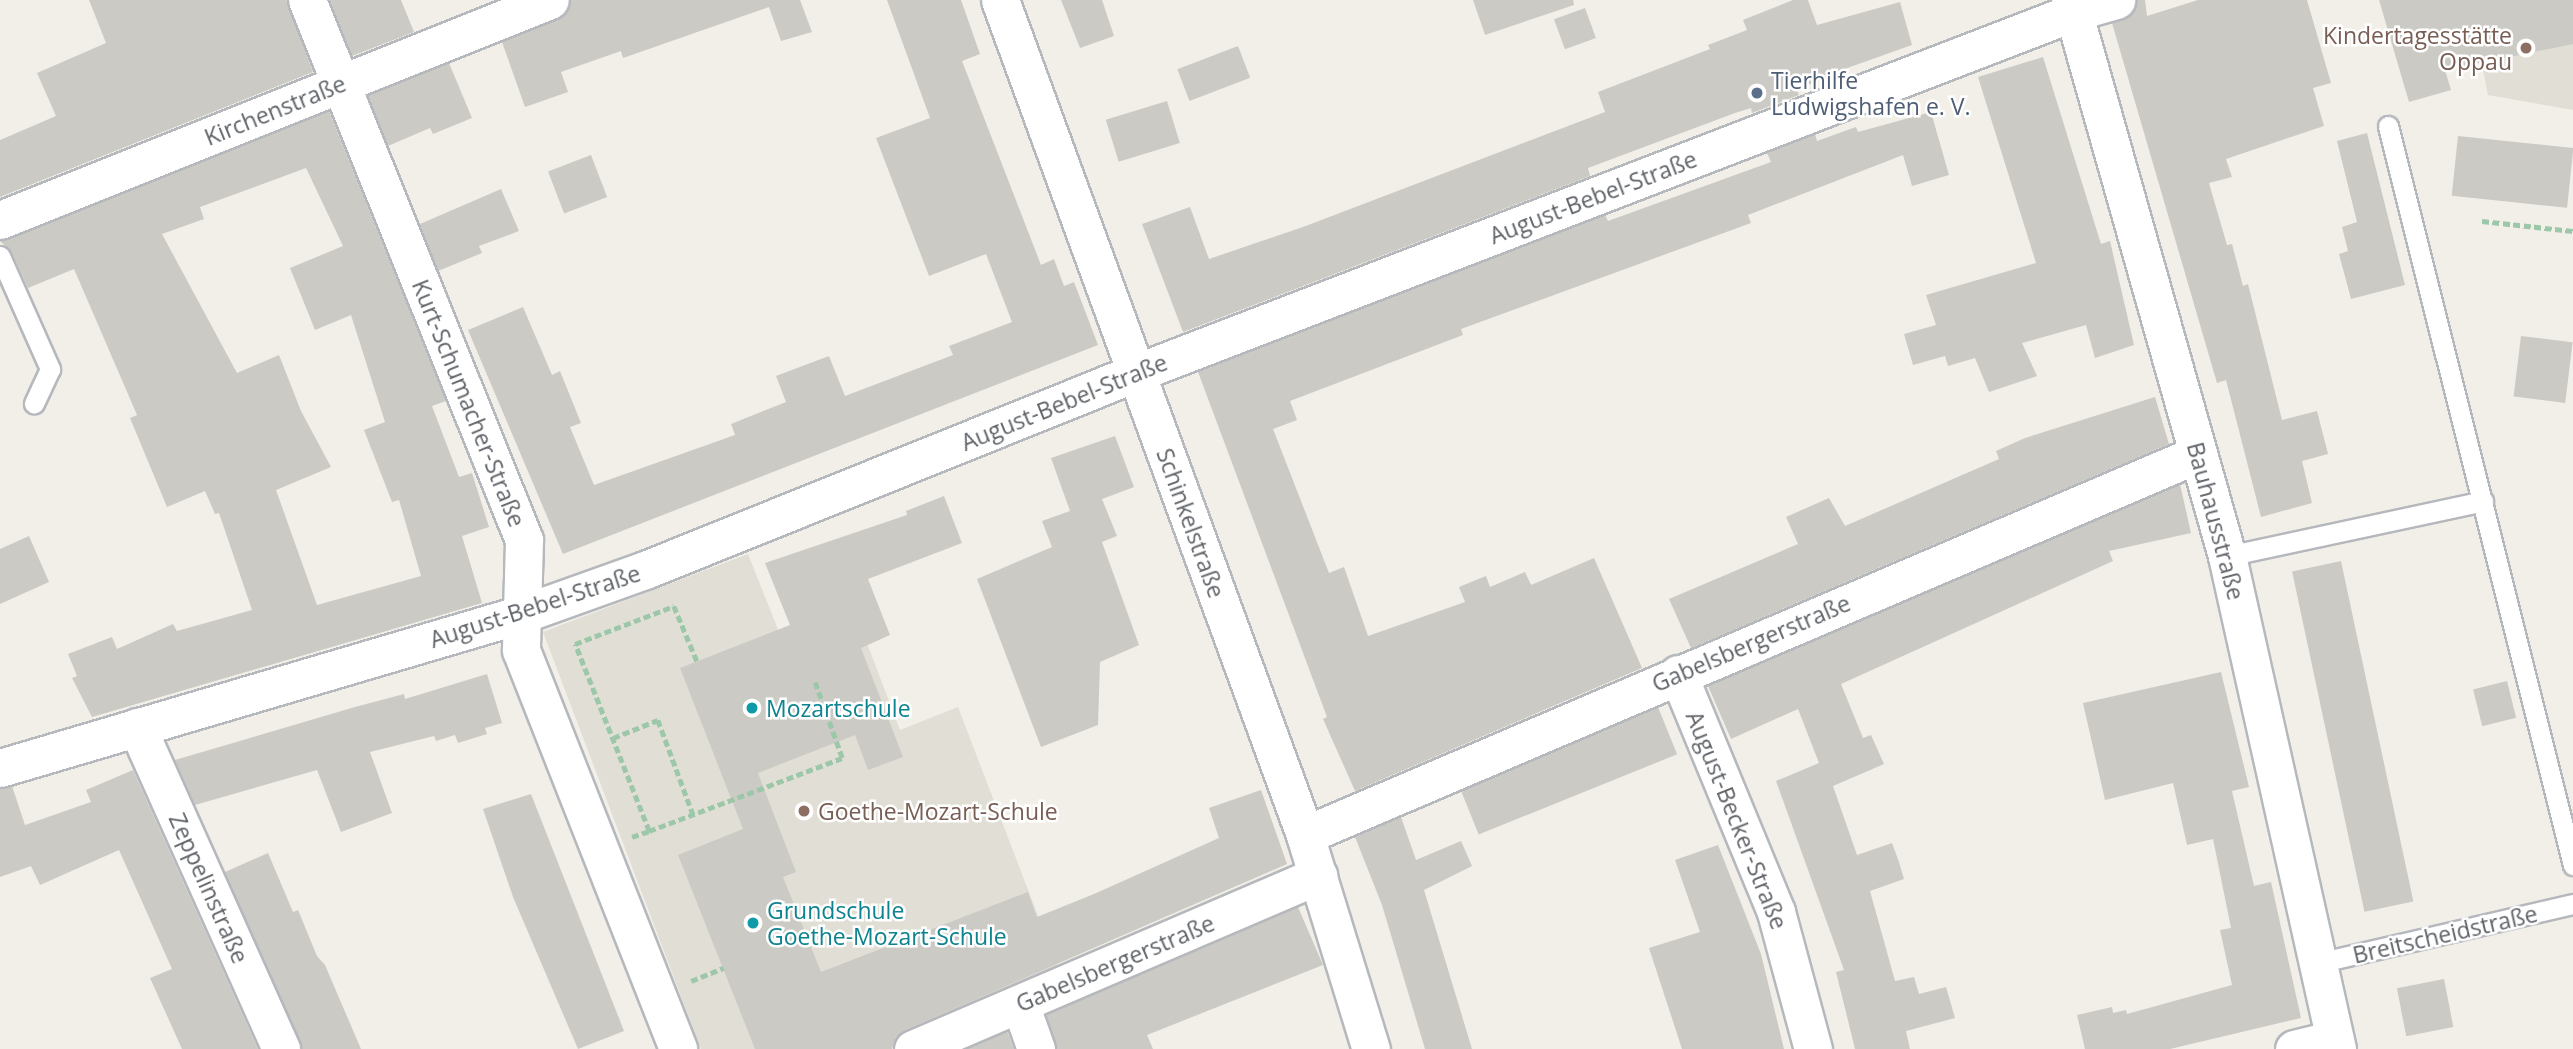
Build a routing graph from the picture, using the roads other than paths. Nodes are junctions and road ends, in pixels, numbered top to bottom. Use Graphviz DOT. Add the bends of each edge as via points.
graph roads {
  1 [pos="307,0"];
  2 [pos="1000,0"];
  3 [pos="2116,0"];
  4 [pos="540,2"];
  5 [pos="2072,6"];
  6 [pos="342,84"];
  7 [pos="2388,126"];
  8 [pos="0,220"];
  9 [pos="0,256"];
  10 [pos="1136,373"];
  11 [pos="34,404"];
  12 [pos="2198,454"];
  13 [pos="2483,501"];
  14 [pos="2227,556"];
  15 [pos="522,614"];
  16 [pos="1678,674"];
  17 [pos="137,727"];
  18 [pos="0,768"];
  19 [pos="1305,835"];
  20 [pos="2573,865"];
  21 [pos="1318,875"];
  22 [pos="2573,904"];
  23 [pos="2317,963"];
  24 [pos="1020,1004"];
  25 [pos="2336,1044"];
  26 [pos="281,1049"];
  27 [pos="678,1049"];
  28 [pos="913,1049"];
  29 [pos="1036,1049"];
  30 [pos="1371,1049"];
  31 [pos="1813,1049"];
  32 [pos="2294,1049"];
  1 -- 6 [label="street, Kurt-Schumacher-Straße"];
  2 -- 10 [label="street, Schinkelstraße"];
  3 -- 5 [label="street, August-Bebel-Straße"];
  4 -- 6 [label="street, Kirchenstraße"];
  5 -- 10 [label="street, August-Bebel-Straße"];
  5 -- 12 [label="street, Bauhausstraße"];
  6 -- 8 [label="street, Kirchenstraße"];
  6 -- 15 [label="street, Kurt-Schumacher-Straße" via="524,540"];
  7 -- 13 [label="lane"];
  9 -- 11 [label="lane" via="50,369"];
  10 -- 15 [label="street, August-Bebel-Straße" via="645,570"];
  10 -- 19 [label="street, Schinkelstraße"];
  12 -- 14 [label="street, Bauhausstraße"];
  12 -- 16 [label="street, Gabelsbergerstraße"];
  13 -- 14 [label="lane"];
  13 -- 20 [label="lane"];
  14 -- 23 [label="street, Bauhausstraße"];
  15 -- 17 [label="street, August-Bebel-Straße"];
  15 -- 27 [label="street, Kurt-Schumacher-Straße" via="525,662"];
  16 -- 19 [label="street, Gabelsbergerstraße"];
  16 -- 31 [label="street, August-Becker-Straße" via="1776,912"];
  17 -- 18 [label="street, August-Bebel-Straße"];
  17 -- 26 [label="street, Zeppelinstraße"];
  19 -- 21 [label="street, Schinkelstraße"];
  21 -- 24 [label="street, Gabelsbergerstraße"];
  21 -- 30 [label="street, Schinkelstraße"];
  22 -- 23 [label="lane, Breitscheidstraße"];
  23 -- 25 [label="street, Bauhausstraße"];
  24 -- 28 [label="street, Gabelsbergerstraße"];
  24 -- 29 [label="street"];
  25 -- 32 [label="street"];
}
